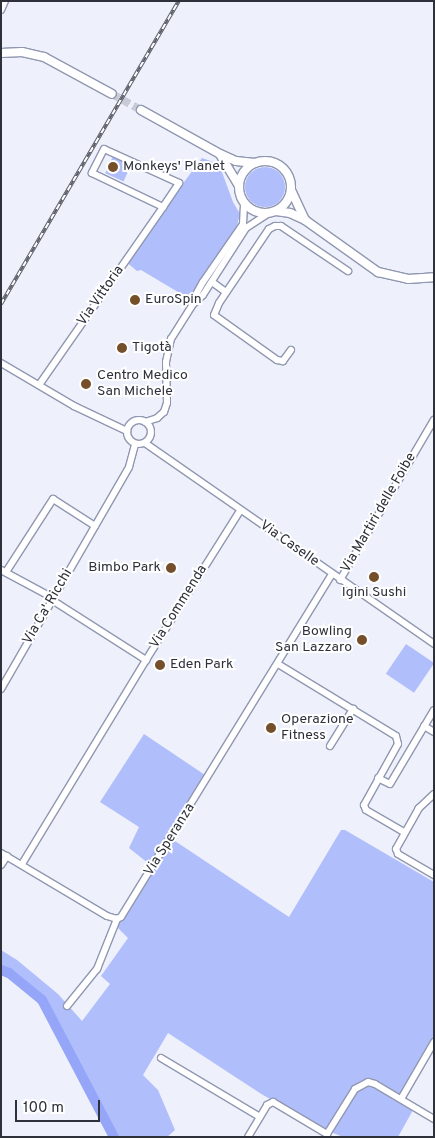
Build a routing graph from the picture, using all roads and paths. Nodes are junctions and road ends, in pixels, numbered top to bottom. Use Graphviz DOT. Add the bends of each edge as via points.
graph roads {
  1 [pos="6,1"];
  2 [pos="1,10"];
  3 [pos="1,53"];
  4 [pos="112,94"];
  5 [pos="141,110"];
  6 [pos="220,154"];
  7 [pos="255,163"];
  8 [pos="239,186"];
  9 [pos="291,190"];
  10 [pos="244,203"];
  11 [pos="163,207"];
  12 [pos="273,212"];
  13 [pos="305,220"];
  14 [pos="348,271"];
  15 [pos="434,277"];
  16 [pos="212,282"];
  17 [pos="226,292"];
  18 [pos="193,304"];
  19 [pos="291,350"];
  20 [pos="1,363"];
  21 [pos="38,385"];
  22 [pos="157,418"];
  23 [pos="434,420"];
  24 [pos="145,422"];
  25 [pos="127,431"];
  26 [pos="150,433"];
  27 [pos="145,443"];
  28 [pos="135,444"];
  29 [pos="240,511"];
  30 [pos="95,526"];
  31 [pos="4,571"];
  32 [pos="332,574"];
  33 [pos="340,580"];
  34 [pos="52,599"];
  35 [pos="434,644"];
  36 [pos="146,660"];
  37 [pos="278,664"];
  38 [pos="1,689"];
  39 [pos="353,709"];
  40 [pos="434,710"];
  41 [pos="424,726"];
  42 [pos="434,732"];
  43 [pos="330,746"];
  44 [pos="378,778"];
  45 [pos="434,794"];
  46 [pos="404,832"];
  47 [pos="4,854"];
  48 [pos="22,864"];
  49 [pos="1,865"];
  50 [pos="434,875"];
  51 [pos="117,919"];
  52 [pos="67,1006"];
  53 [pos="434,1042"];
  54 [pos="161,1058"];
  55 [pos="401,1099"];
  56 [pos="260,1117"];
  57 [pos="434,1119"];
  58 [pos="248,1137"];
  1 -- 2 [label="street"];
  3 -- 4 [label="main road" via="22,52 44,57"];
  5 -- 6 [label="main road"];
  6 -- 7 [label="main road" via="236,161"];
  6 -- 8 [label="main road"];
  7 -- 8 [label="main road" via="244,173"];
  7 -- 9 [label="main road" via="265,161 282,167 288,174"];
  8 -- 10 [label="main road"];
  9 -- 12 [label="main road" via="288,200"];
  9 -- 13 [label="main road"];
  10 -- 12 [label="main road" via="253,210"];
  10 -- 18 [label="street" via="244,224 203,282"];
  11 -- 11 [label="street, Via Vittoria" via="179,182 104,149 92,173"];
  11 -- 21 [label="street, Via Vittoria"];
  12 -- 13 [label="main road" via="290,213"];
  12 -- 16 [label="street" via="243,232"];
  13 -- 15 [label="main road" via="378,272 408,279"];
  14 -- 17 [label="street" via="278,225 269,230"];
  16 -- 17 [label="street"];
  16 -- 18 [label="street"];
  17 -- 19 [label="street" via="214,310 215,317 278,360 283,361"];
  18 -- 22 [label="street" via="168,348 165,372 167,403"];
  20 -- 21 [label="street"];
  21 -- 25 [label="street"];
  22 -- 24 [label="street"];
  22 -- 26 [label="street"];
  23 -- 33 [label="street, Via Martiri delle Foibe"];
  24 -- 25 [label="street" via="135,420"];
  24 -- 26 [label="street"];
  25 -- 28 [label="street"];
  26 -- 27 [label="street"];
  27 -- 28 [label="street"];
  27 -- 29 [label="street, Via Caselle"];
  28 -- 30 [label="street, Via Ca' Ricchi" via="129,467"];
  29 -- 32 [label="street, Via Caselle"];
  29 -- 36 [label="street, Via Commenda"];
  30 -- 31 [label="street" via="53,499"];
  30 -- 34 [label="street, Via Ca' Ricchi"];
  31 -- 34 [label="street"];
  32 -- 33 [label="street, Via Caselle"];
  32 -- 37 [label="street, Via Speranza"];
  33 -- 35 [label="street, Via Caselle"];
  34 -- 36 [label="street"];
  34 -- 38 [label="street, Via Ca' Ricchi"];
  36 -- 48 [label="street, Via Commenda"];
  37 -- 39 [label="street"];
  37 -- 51 [label="street, Via Speranza" via="126,911"];
  39 -- 43 [label="street"];
  39 -- 44 [label="street" via="393,733 398,740"];
  40 -- 41 [label="street"];
  41 -- 42 [label="street"];
  41 -- 44 [label="street" via="390,784"];
  44 -- 46 [label="street" via="364,801 364,808"];
  45 -- 46 [label="street" via="418,808"];
  46 -- 50 [label="street" via="397,852"];
  47 -- 48 [label="street"];
  47 -- 49 [label="street"];
  48 -- 51 [label="street"];
  51 -- 52 [label="street, Via Speranza" via="97,969"];
  53 -- 55 [label="street"];
  54 -- 56 [label="street"];
  55 -- 56 [label="street" via="375,1084 364,1083 355,1089 327,1134 276,1102 270,1102"];
  55 -- 57 [label="street"];
  56 -- 58 [label="street"];
}
